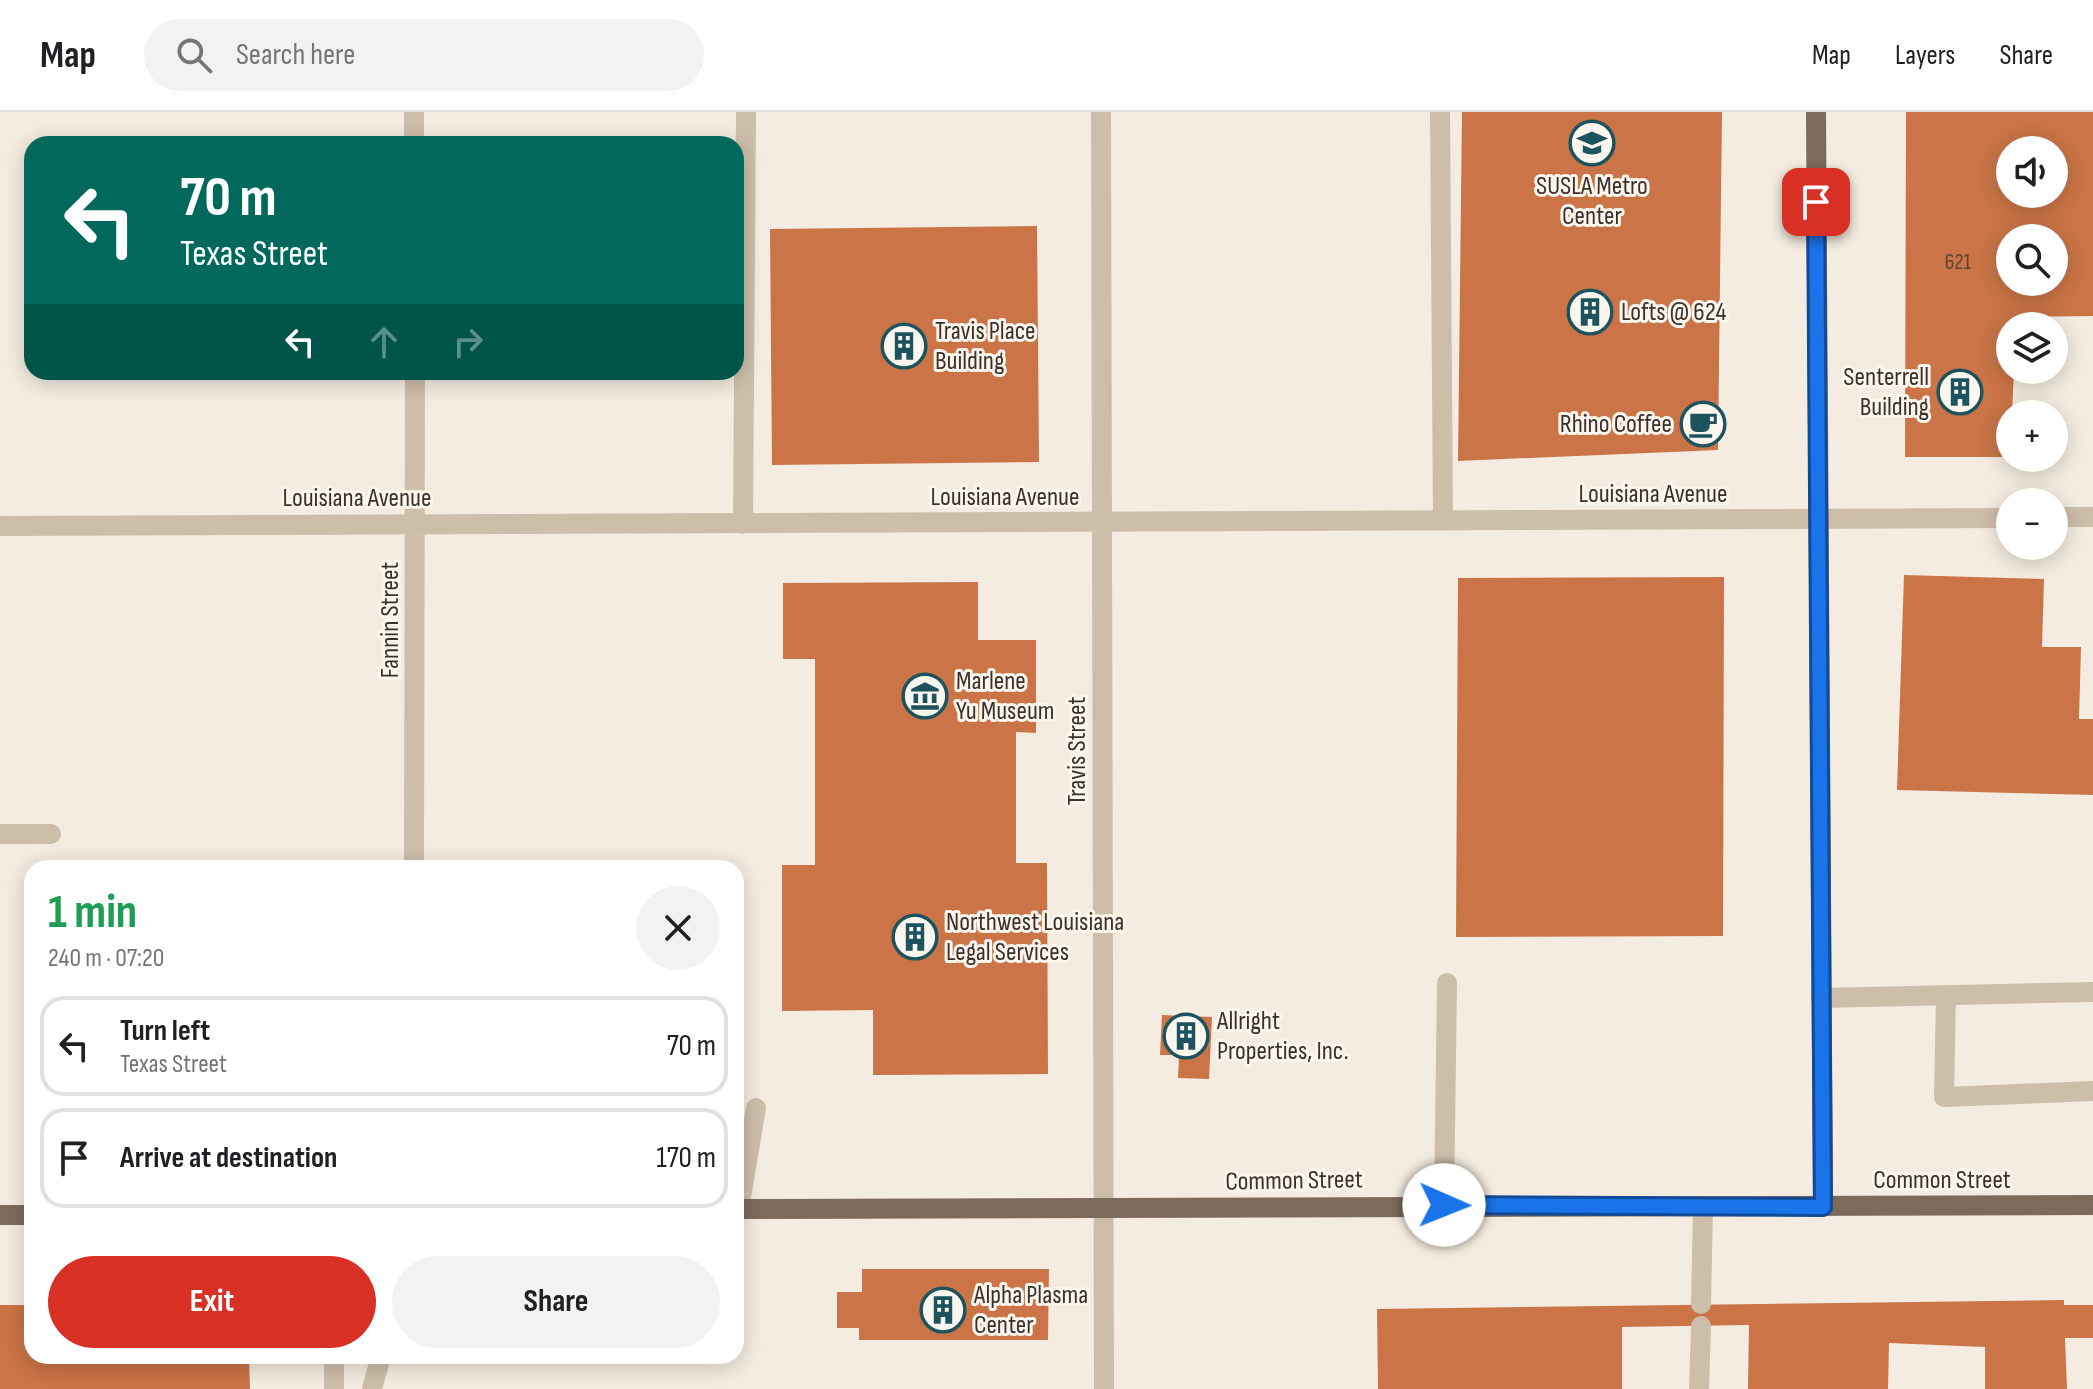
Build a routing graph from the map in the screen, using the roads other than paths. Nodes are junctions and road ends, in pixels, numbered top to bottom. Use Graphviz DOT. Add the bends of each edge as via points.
graph roads {
  1 [pos="414,112"];
  2 [pos="746,112"];
  3 [pos="1101,112"];
  4 [pos="1440,112"];
  5 [pos="1816,112"];
  6 [pos="414,136"];
  7 [pos="415,380"];
  8 [pos="2068,517"];
  9 [pos="2093,517"];
  10 [pos="1996,518"];
  11 [pos="1817,519"];
  12 [pos="1443,521"];
  13 [pos="1102,523"];
  14 [pos="417,524"];
  15 [pos="743,524"];
  16 [pos="0,526"];
  17 [pos="0,834"];
  18 [pos="51,834"];
  19 [pos="414,860"];
  20 [pos="1447,983"];
  21 [pos="2093,992"];
  22 [pos="1946,995"];
  23 [pos="1821,998"];
  24 [pos="2093,1091"];
  25 [pos="756,1108"];
  26 [pos="744,1175"];
  27 [pos="1444,1205"];
  28 [pos="2093,1205"];
  29 [pos="1703,1207"];
  30 [pos="1823,1207"];
  31 [pos="744,1209"];
  32 [pos="1105,1209"];
  33 [pos="0,1215"];
  34 [pos="24,1215"];
  35 [pos="1701,1304"];
  36 [pos="1701,1326"];
  37 [pos="334,1364"];
  38 [pos="379,1364"];
  39 [pos="334,1389"];
  40 [pos="372,1389"];
  41 [pos="1104,1389"];
  42 [pos="1699,1389"];
  1 -- 6 [label="street"];
  2 -- 15 [label="street"];
  3 -- 13 [label="street, Travis Street"];
  4 -- 12 [label="street"];
  5 -- 11 [label="main road"];
  7 -- 14 [label="street, Fannin Street"];
  8 -- 9 [label="street"];
  10 -- 11 [label="street, Louisiana Avenue"];
  11 -- 12 [label="street, Louisiana Avenue"];
  11 -- 23 [label="main road"];
  12 -- 13 [label="street, Louisiana Avenue"];
  13 -- 15 [label="street, Louisiana Avenue"];
  13 -- 32 [label="street, Travis Street"];
  14 -- 15 [label="street, Louisiana Avenue"];
  14 -- 16 [label="street, Louisiana Avenue"];
  14 -- 19 [label="street, Fannin Street"];
  17 -- 18 [label="street"];
  20 -- 27 [label="street"];
  21 -- 22 [label="street"];
  22 -- 23 [label="street"];
  22 -- 24 [label="street" via="1944,1097"];
  23 -- 30 [label="main road"];
  25 -- 26 [label="street"];
  27 -- 29 [label="main road, Common Street"];
  27 -- 32 [label="main road, Common Street"];
  28 -- 30 [label="main road, Common Street"];
  29 -- 30 [label="main road, Common Street"];
  29 -- 35 [label="street"];
  31 -- 32 [label="main road, Common Street"];
  32 -- 41 [label="street, Travis Street"];
  33 -- 34 [label="main road"];
  36 -- 42 [label="street"];
  37 -- 39 [label="street"];
  38 -- 40 [label="street"];
}
